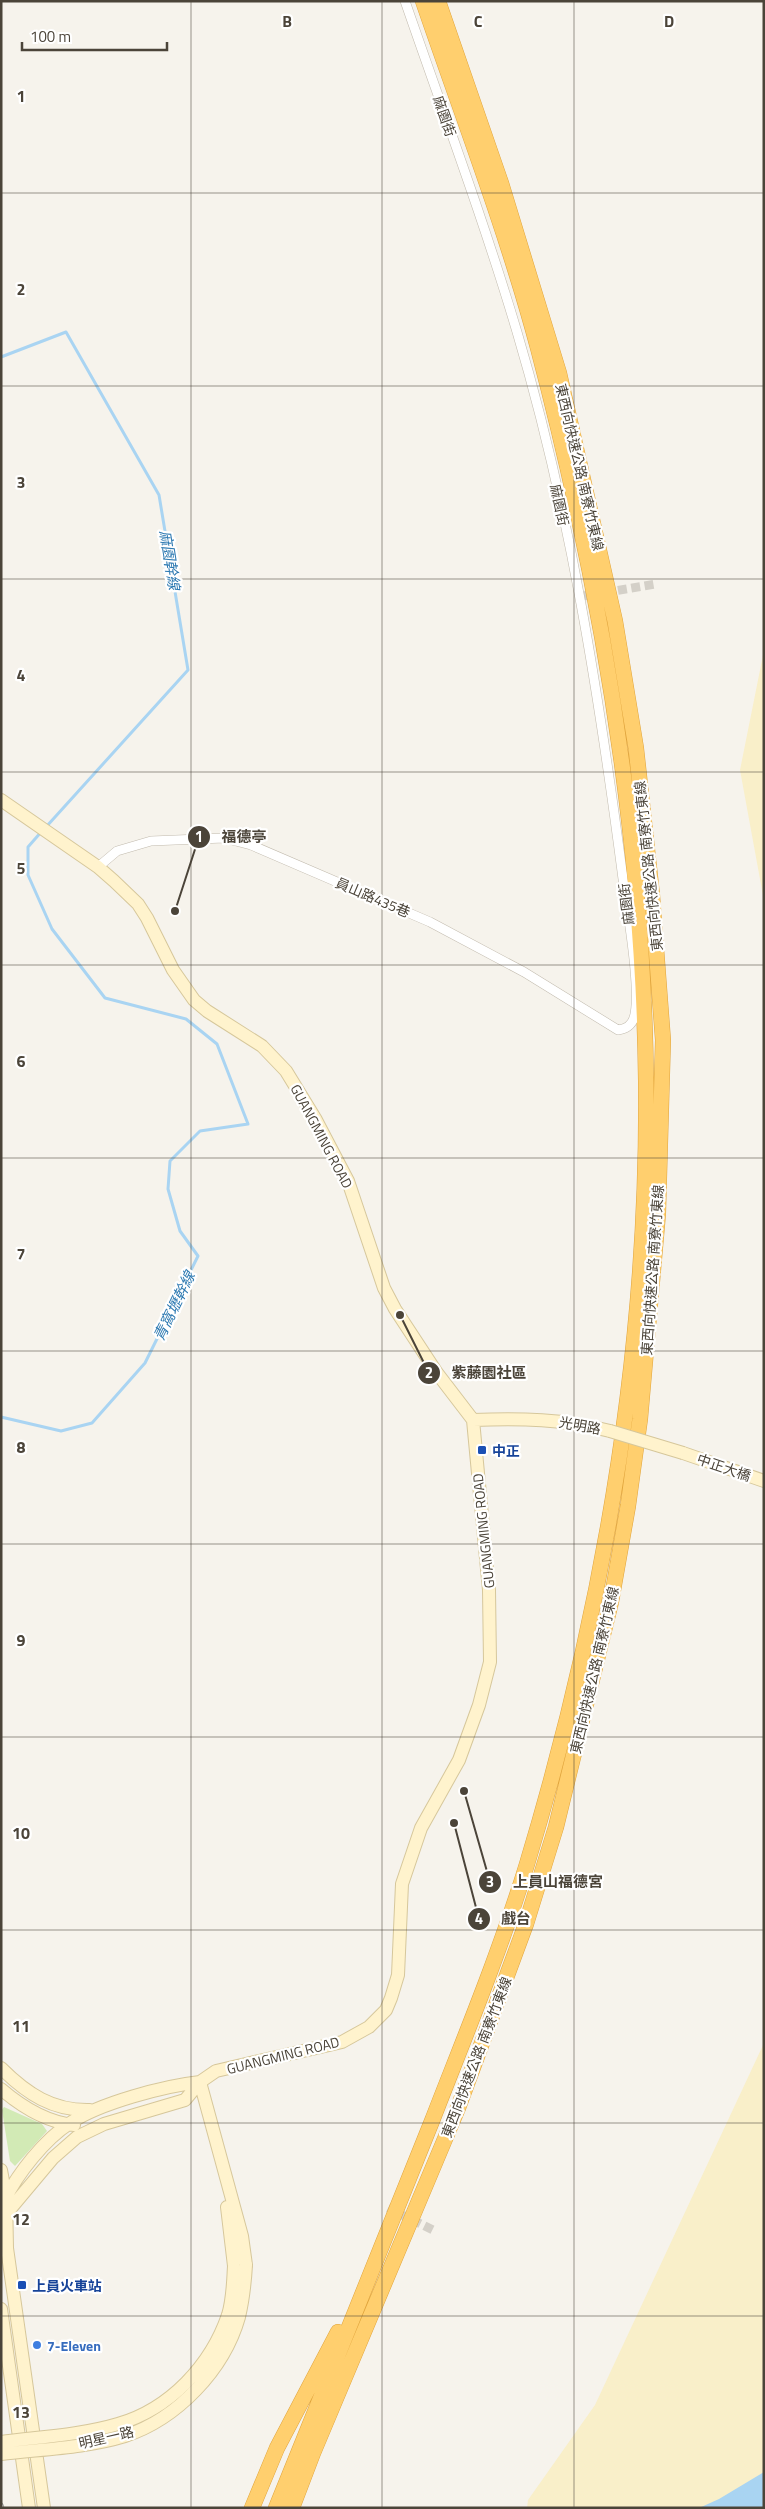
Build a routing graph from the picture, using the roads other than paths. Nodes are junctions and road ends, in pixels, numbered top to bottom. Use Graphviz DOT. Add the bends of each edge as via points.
graph roads {
  1 [pos="405,1"];
  2 [pos="423,1"];
  3 [pos="438,1"];
  4 [pos="1,800"];
  5 [pos="98,867"];
  6 [pos="631,1024"];
  7 [pos="473,1420"];
  8 [pos="683,1453"];
  9 [pos="764,1480"];
  10 [pos="1,2068"];
  11 [pos="200,2082"];
  12 [pos="1,2089"];
  13 [pos="108,2106"];
  14 [pos="68,2124"];
  15 [pos="104,2124"];
  16 [pos="1,2170"];
  17 [pos="4,2209"];
  18 [pos="240,2265"];
  19 [pos="369,2276"];
  20 [pos="1,2308"];
  21 [pos="1,2442"];
  22 [pos="1,2454"];
  23 [pos="253,2506"];
  24 [pos="29,2508"];
  25 [pos="44,2508"];
  26 [pos="276,2508"];
  27 [pos="292,2508"];
  1 -- 6 [label="street, 麻園街" via="517,333 556,483 604,734 633,966 636,1004"];
  2 -- 19 [label="highway, 東西向快速公路 南寮竹東線" via="536,343 582,539 622,760 641,979 646,1082 641,1243 633,1346 619,1461 572,1700 526,1865 486,1986"];
  3 -- 27 [label="highway, 東西向快速公路 南寮竹東線" via="501,183 559,373 615,621 636,748 652,894 662,1030 658,1214 640,1418 628,1506 611,1602 556,1827 526,1924 458,2108"];
  4 -- 5 [label="street, GUANGMING ROAD"];
  5 -- 6 [label="street, 員山路435巷" via="117,851 151,841 224,838 251,845 430,922 524,972 618,1030"];
  5 -- 7 [label="street, GUANGMING ROAD" via="138,904 172,970 194,1000 274,1056 291,1078 348,1181 384,1288 395,1309"];
  7 -- 8 [label="street, 光明路, bridge" via="526,1418 579,1423"];
  7 -- 11 [label="street, GUANGMING ROAD" via="489,1590 490,1662 459,1760 421,1828 402,1884 398,1975 392,1998 386,2010 369,2027 342,2042 216,2071"];
  8 -- 9 [label="street, 中正大橋"];
  10 -- 13 [label="street" via="25,2091 52,2105 74,2110"];
  11 -- 13 [label="street, GUANGMING ROAD" via="180,2084"];
  11 -- 15 [label="street, GUANGMING ROAD" via="185,2100"];
  11 -- 18 [label="street, 明星一路" via="242,2236"];
  12 -- 14 [label="street" via="29,2110"];
  13 -- 14 [label="street, GUANGMING ROAD"];
  14 -- 15 [label="street"];
  14 -- 17 [label="street, GUANGMING ROAD" via="28,2166"];
  15 -- 17 [label="street, GUANGMING ROAD" via="77,2138 53,2158"];
  16 -- 17 [label="street"];
  17 -- 25 [label="street" via="6,2243"];
  18 -- 21 [label="street, 明星一路, bridge" via="219,2337 189,2380 168,2400 138,2417 97,2430"];
  18 -- 22 [label="street, 明星一路, bridge" via="244,2290 239,2318 229,2343 198,2388 175,2410 126,2436"];
  19 -- 23 [label="highway" via="281,2440"];
  19 -- 26 [label="highway, 東西向快速公路 南寮竹東線"];
  20 -- 24 [label="street"];
}
